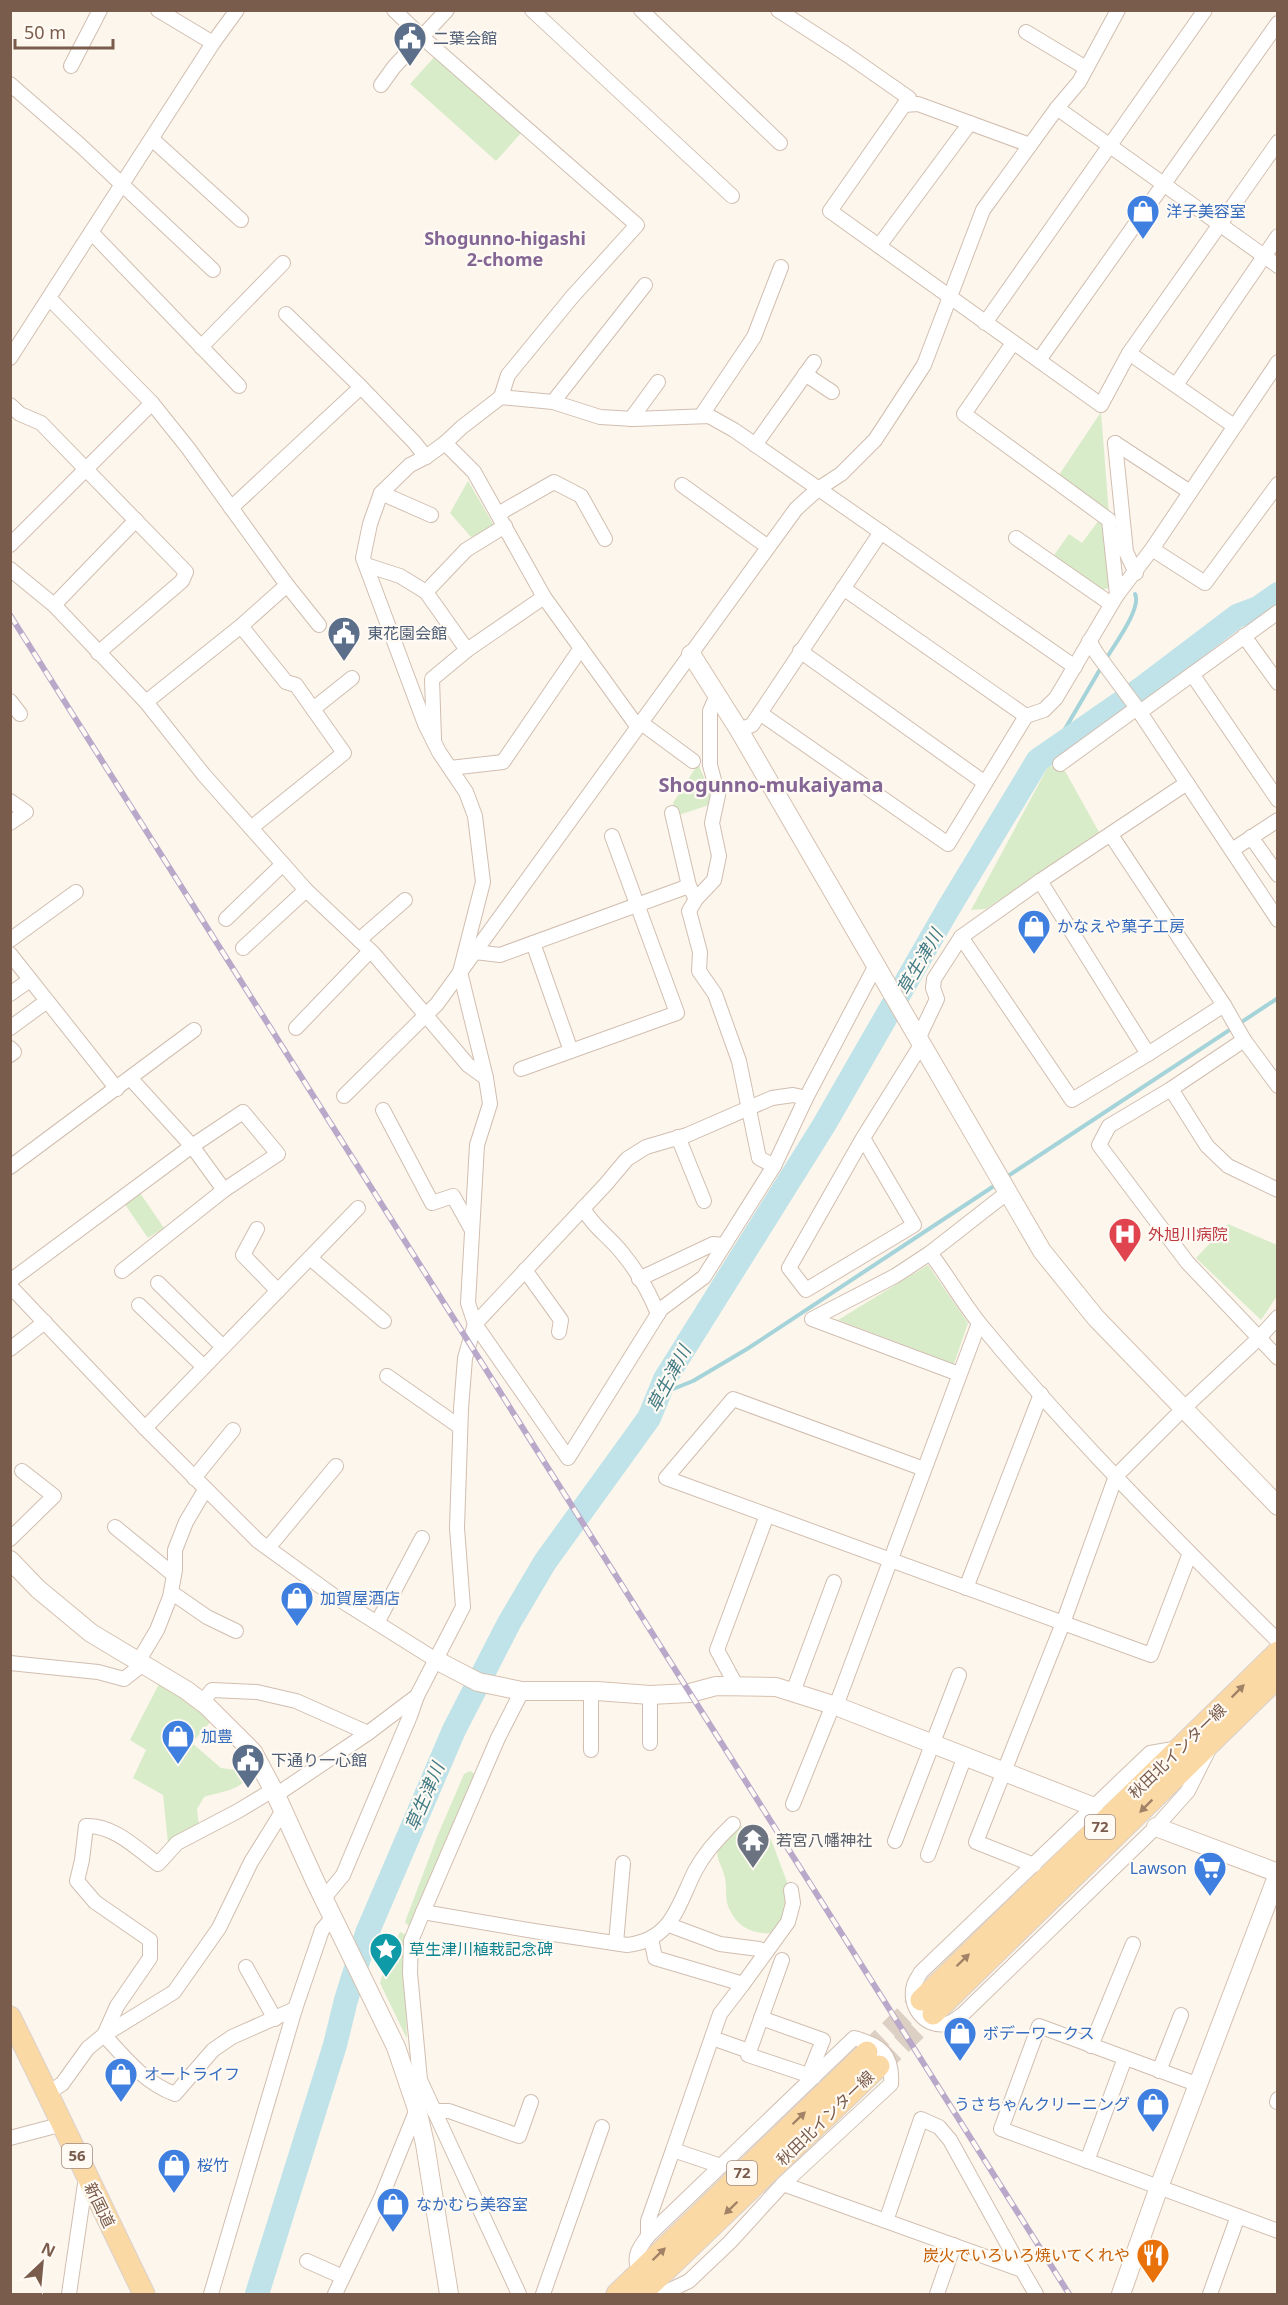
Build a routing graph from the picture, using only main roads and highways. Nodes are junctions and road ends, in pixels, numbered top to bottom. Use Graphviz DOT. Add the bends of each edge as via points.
graph roads {
  1 [pos="1278,1652"];
  2 [pos="1278,1677"];
  3 [pos="12,2023"];
  4 [pos="144,2295"];
  5 [pos="617,2295"];
  6 [pos="641,2295"];
  2 -- 1 [label="main road, 秋田北インター線 / 72, one-way" via="1213,1740 1182,1783 927,2007"];
  3 -- 4 [label="main road, 新国道 / 56" via="49,2092"];
  5 -- 6 [label="main road, 秋田北インター線 / 72, one-way" via="873,2059"];
}
